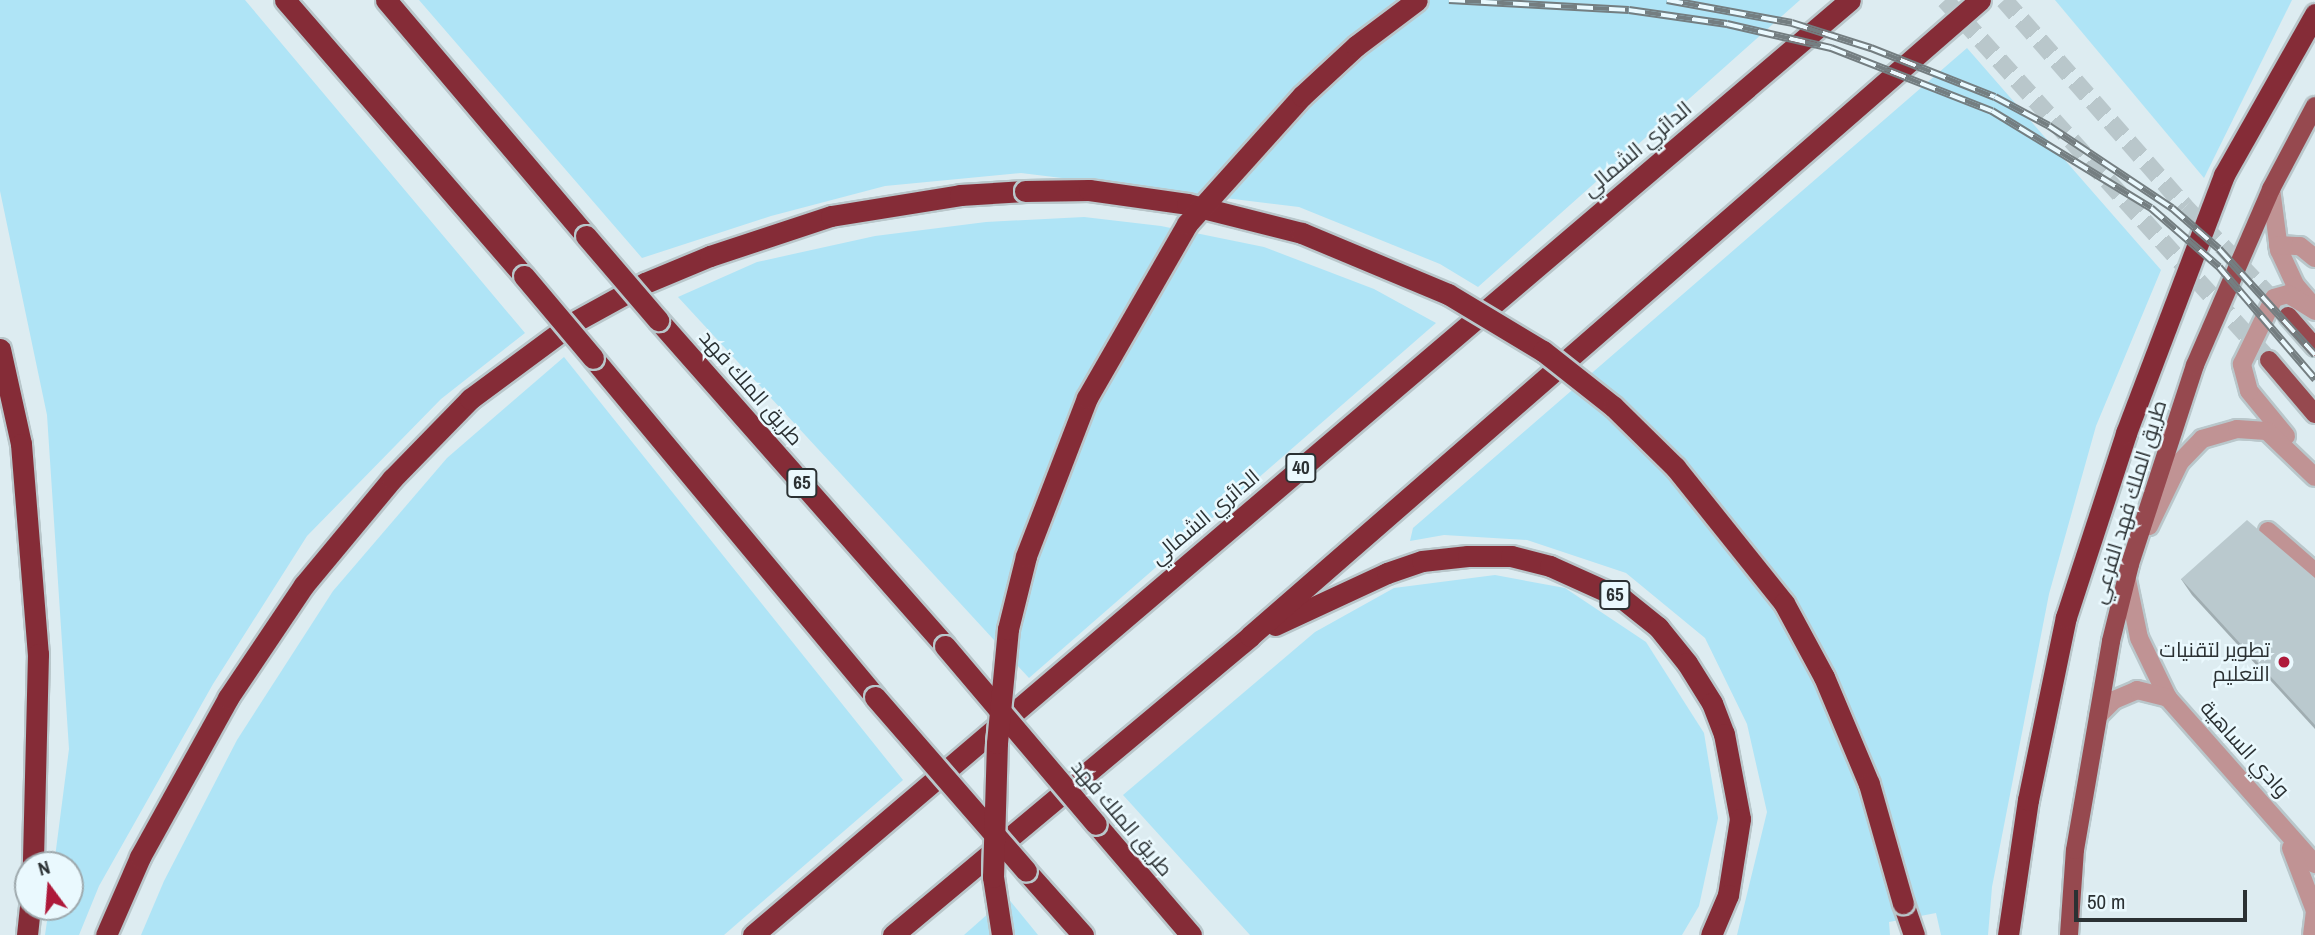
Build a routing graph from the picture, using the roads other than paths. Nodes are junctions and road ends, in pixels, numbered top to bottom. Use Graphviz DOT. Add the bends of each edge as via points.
graph roads {
  1 [pos="285,0"];
  2 [pos="386,0"];
  3 [pos="1418,0"];
  4 [pos="1850,0"];
  5 [pos="1980,0"];
  6 [pos="2315,14"];
  7 [pos="2315,106"];
  8 [pos="2271,189"];
  9 [pos="2278,245"];
  10 [pos="2315,258"];
  11 [pos="2315,309"];
  12 [pos="2288,316"];
  13 [pos="2315,347"];
  14 [pos="0,349"];
  15 [pos="2269,360"];
  16 [pos="2315,414"];
  17 [pos="2315,474"];
  18 [pos="2268,531"];
  19 [pos="2129,572"];
  20 [pos="2315,572"];
  21 [pos="1251,636"];
  22 [pos="2168,698"];
  23 [pos="2098,716"];
  24 [pos="2271,811"];
  25 [pos="33,851"];
  26 [pos="1119,853"];
  27 [pos="2315,864"];
  28 [pos="106,935"];
  29 [pos="752,935"];
  30 [pos="893,935"];
  31 [pos="1002,935"];
  32 [pos="1083,935"];
  33 [pos="1191,935"];
  34 [pos="1209,935"];
  35 [pos="1711,935"];
  36 [pos="1914,935"];
  37 [pos="2008,935"];
  38 [pos="2069,935"];
  39 [pos="2312,935"];
  1 -- 32 [label="highway, bridge" via="524,276 875,697"];
  2 -- 26 [label="highway, طريق الملك فهد / 65, bridge"];
  3 -- 31 [label="highway, bridge" via="1356,46 1302,96 1187,224 1087,398 1047,493 1008,629 997,743 993,877"];
  4 -- 29 [label="highway, الدائري الشمالي / 40"];
  5 -- 21 [label="highway"];
  6 -- 37 [label="highway" via="2224,175 2126,433 2066,617 2028,800"];
  7 -- 8 [label="main road, طريق الملك فهد الفرعي"];
  8 -- 9 [label="lane"];
  8 -- 19 [label="main road, طريق الملك فهد الفرعي" via="2195,365"];
  9 -- 10 [label="lane" via="2300,246"];
  9 -- 11 [label="lane" via="2295,286"];
  11 -- 17 [label="lane" via="2288,294 2274,298 2242,364 2249,391"];
  12 -- 13 [label="main road"];
  14 -- 25 [label="highway" via="21,444 38,654"];
  15 -- 16 [label="main road"];
  17 -- 19 [label="lane" via="2267,431 2237,429 2202,439 2179,462"];
  18 -- 20 [label="lane"];
  19 -- 22 [label="lane, وادي الساهية" via="2139,638"];
  19 -- 23 [label="main road, طريق الملك فهد الفرعي"];
  21 -- 30 [label="highway"];
  21 -- 35 [label="highway, 65" via="1387,573 1422,561 1468,556 1511,556 1550,566 1623,599 1658,627 1687,663 1712,703 1724,734 1740,819 1728,895"];
  22 -- 23 [label="lane, وادي الساهية" via="2137,690 2114,700"];
  22 -- 24 [label="lane, وادي الساهية"];
  23 -- 38 [label="main road, طريق الملك فهد الفرعي" via="2076,850"];
  24 -- 27 [label="lane, وادي الساهية"];
  24 -- 39 [label="lane" via="2303,870 2315,911"];
  26 -- 33 [label="highway, طريق الملك فهد / 65"];
  26 -- 34 [label="highway, 65"];
  28 -- 36 [label="highway, bridge" via="140,857 228,698 304,585 392,479 470,399 574,322 645,283 710,256 831,216 960,195 1089,190 1187,204 1302,233 1458,300 1542,351 1614,408 1675,467 1784,603 1824,677 1869,784"];
}
